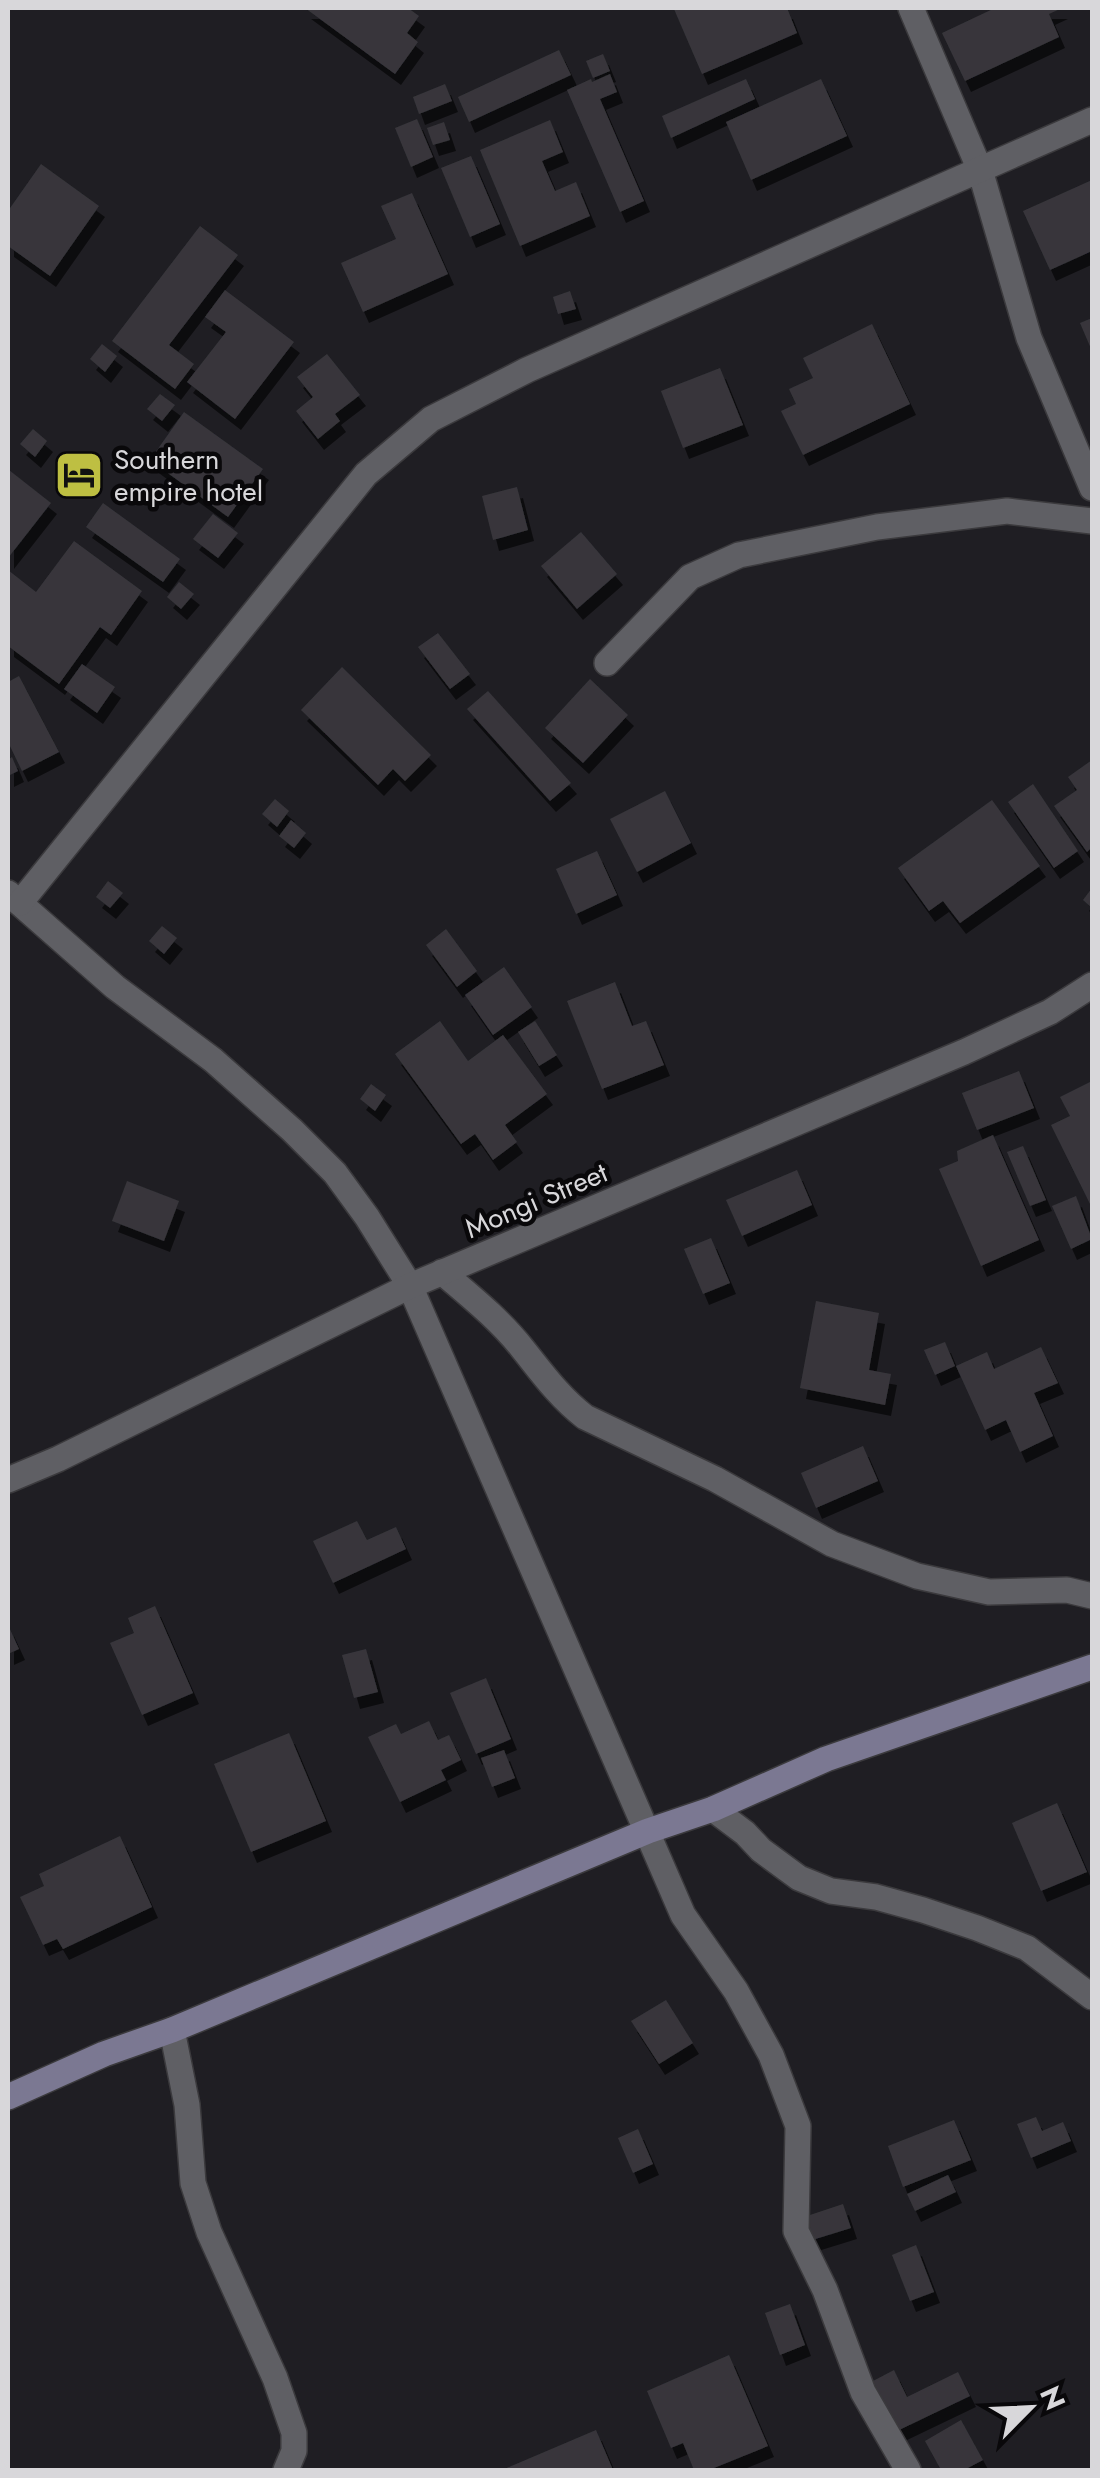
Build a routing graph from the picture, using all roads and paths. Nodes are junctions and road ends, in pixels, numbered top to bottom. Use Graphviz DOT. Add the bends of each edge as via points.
graph roads {
  1 [pos="911,8"];
  2 [pos="1092,120"];
  3 [pos="980,170"];
  4 [pos="1092,488"];
  5 [pos="1092,521"];
  6 [pos="607,663"];
  7 [pos="14,898"];
  8 [pos="1092,985"];
  9 [pos="442,1272"];
  10 [pos="410,1286"];
  11 [pos="8,1480"];
  12 [pos="1092,1596"];
  13 [pos="1092,1667"];
  14 [pos="712,1809"];
  15 [pos="648,1831"];
  16 [pos="1092,1997"];
  17 [pos="172,2030"];
  18 [pos="8,2097"];
  19 [pos="286,2470"];
  20 [pos="908,2470"];
  1 -- 3 [label="street"];
  2 -- 3 [label="street"];
  3 -- 4 [label="street" via="1029,338"];
  3 -- 7 [label="street" via="431,419 366,474"];
  5 -- 6 [label="street" via="1007,511 740,554 690,576"];
  7 -- 10 [label="street" via="292,1130 335,1173"];
  8 -- 9 [label="street, Mongi Street" via="964,1052"];
  9 -- 10 [label="street, Mongi Street"];
  9 -- 12 [label="street" via="585,1417 832,1544 917,1576 989,1592 1067,1590"];
  10 -- 11 [label="street, Mongi Street"];
  10 -- 15 [label="street"];
  13 -- 14 [label="street" via="826,1759"];
  14 -- 15 [label="street"];
  14 -- 16 [label="street" via="799,1878 1011,1941"];
  15 -- 17 [label="street"];
  15 -- 20 [label="street" via="683,1915 736,1990 770,2056 798,2126 796,2231 864,2392"];
  17 -- 18 [label="street"];
  17 -- 19 [label="street" via="193,2183 294,2433"];
}
